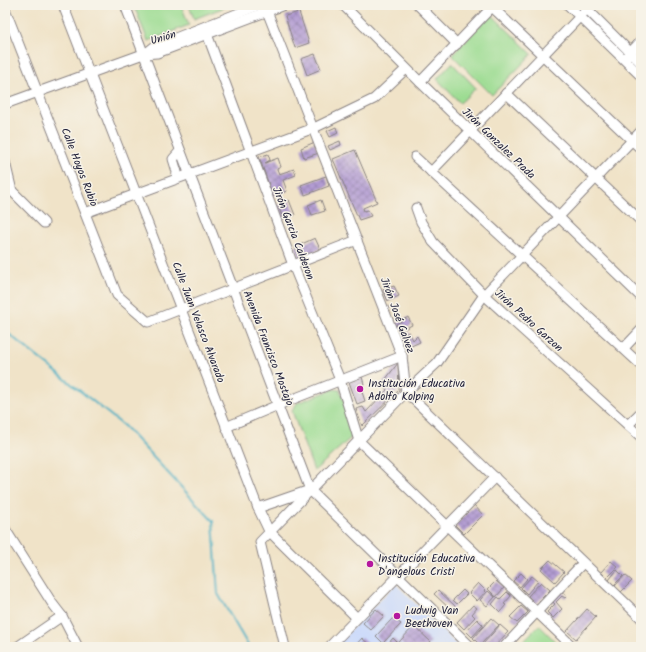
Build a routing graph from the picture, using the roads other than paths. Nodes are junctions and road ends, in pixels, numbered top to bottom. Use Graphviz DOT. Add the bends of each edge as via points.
graph roads {
  1 [pos="63,5"];
  2 [pos="124,5"];
  3 [pos="258,5"];
  4 [pos="284,5"];
  5 [pos="343,5"];
  6 [pos="418,5"];
  7 [pos="568,5"];
  8 [pos="491,6"];
  9 [pos="587,6"];
  10 [pos="5,9"];
  11 [pos="268,11"];
  12 [pos="580,17"];
  13 [pos="207,34"];
  14 [pos="641,41"];
  15 [pos="457,44"];
  16 [pos="143,54"];
  17 [pos="543,55"];
  18 [pos="627,56"];
  19 [pos="641,63"];
  20 [pos="406,69"];
  21 [pos="89,74"];
  22 [pos="641,76"];
  23 [pos="420,82"];
  24 [pos="38,92"];
  25 [pos="506,93"];
  26 [pos="5,104"];
  27 [pos="314,128"];
  28 [pos="470,131"];
  29 [pos="641,131"];
  30 [pos="632,141"];
  31 [pos="641,149"];
  32 [pos="180,151"];
  33 [pos="250,151"];
  34 [pos="415,157"];
  35 [pos="5,162"];
  36 [pos="431,172"];
  37 [pos="189,174"];
  38 [pos="596,178"];
  39 [pos="176,179"];
  40 [pos="136,194"];
  41 [pos="416,208"];
  42 [pos="85,213"];
  43 [pos="558,218"];
  44 [pos="641,221"];
  45 [pos="44,223"];
  46 [pos="357,240"];
  47 [pos="522,256"];
  48 [pos="293,265"];
  49 [pos="233,288"];
  50 [pos="484,295"];
  51 [pos="641,297"];
  52 [pos="181,310"];
  53 [pos="641,330"];
  54 [pos="624,348"];
  55 [pos="402,356"];
  56 [pos="641,365"];
  57 [pos="340,380"];
  58 [pos="406,392"];
  59 [pos="278,405"];
  60 [pos="641,412"];
  61 [pos="628,425"];
  62 [pos="226,427"];
  63 [pos="641,438"];
  64 [pos="359,441"];
  65 [pos="495,477"];
  66 [pos="310,490"];
  67 [pos="258,508"];
  68 [pos="448,526"];
  69 [pos="5,529"];
  70 [pos="269,531"];
  71 [pos="584,563"];
  72 [pos="398,576"];
  73 [pos="537,612"];
  74 [pos="62,616"];
  75 [pos="357,618"];
  76 [pos="641,618"];
  77 [pos="17,647"];
  78 [pos="78,647"];
  79 [pos="285,647"];
  80 [pos="329,647"];
  81 [pos="471,647"];
  82 [pos="504,647"];
  83 [pos="573,647"];
  1 -- 21 [label="street, Calle Juan Velasco Alvarado"];
  2 -- 16 [label="street, Avenida Francisco Mostajo"];
  3 -- 16 [label="street, Unión" via="155,46"];
  4 -- 11 [label="street, Unión"];
  5 -- 20 [label="street, Jirón Gonzalez Prada"];
  6 -- 15 [label="street"];
  7 -- 12 [label="street"];
  8 -- 15 [label="street"];
  8 -- 17 [label="street"];
  9 -- 12 [label="street"];
  9 -- 18 [label="street"];
  10 -- 24 [label="street, Calle Hoyos Rubio"];
  11 -- 13 [label="street, Unión"];
  11 -- 27 [label="street, Jirón José Galvez"];
  12 -- 17 [label="street"];
  12 -- 18 [label="street"];
  13 -- 16 [label="street, Unión" via="157,53"];
  13 -- 33 [label="street, Jirón Garcia Calderon"];
  14 -- 18 [label="street"];
  15 -- 23 [label="street"];
  16 -- 21 [label="street"];
  16 -- 32 [label="street, Avenida Francisco Mostajo"];
  17 -- 25 [label="street"];
  17 -- 30 [label="street"];
  18 -- 19 [label="street"];
  18 -- 22 [label="street"];
  20 -- 23 [label="street, Jirón Gonzalez Prada"];
  20 -- 27 [label="street" via="374,99"];
  21 -- 24 [label="street"];
  21 -- 40 [label="street, Calle Juan Velasco Alvarado"];
  23 -- 28 [label="street, Jirón Gonzalez Prada"];
  24 -- 26 [label="street"];
  24 -- 42 [label="street, Calle Hoyos Rubio"];
  25 -- 28 [label="street"];
  25 -- 38 [label="street"];
  27 -- 33 [label="street"];
  27 -- 46 [label="street, Jirón José Galvez"];
  28 -- 36 [label="street"];
  28 -- 43 [label="street, Jirón Gonzalez Prada"];
  29 -- 30 [label="street"];
  30 -- 31 [label="street"];
  30 -- 38 [label="street"];
  32 -- 37 [label="street, Avenida Francisco Mostajo"];
  32 -- 39 [label="street" via="173,159 177,172"];
  33 -- 37 [label="street"];
  33 -- 48 [label="street, Jirón Garcia Calderon"];
  34 -- 36 [label="street"];
  35 -- 45 [label="street" via="12,190"];
  36 -- 47 [label="street"];
  37 -- 39 [label="street"];
  37 -- 49 [label="street, Avenida Francisco Mostajo"];
  38 -- 43 [label="street"];
  38 -- 44 [label="street"];
  39 -- 40 [label="street"];
  40 -- 42 [label="street"];
  40 -- 52 [label="street, Calle Juan Velasco Alvarado"];
  41 -- 50 [label="street, Jirón Pedro Garzon" via="433,242"];
  42 -- 52 [label="street, Calle Hoyos Rubio" via="117,295 148,322"];
  43 -- 47 [label="street"];
  43 -- 51 [label="street, Jirón Gonzalez Prada"];
  46 -- 48 [label="street"];
  46 -- 55 [label="street, Jirón José Galvez"];
  47 -- 50 [label="street"];
  47 -- 54 [label="street"];
  48 -- 49 [label="street"];
  48 -- 57 [label="street, Jirón Garcia Calderon"];
  49 -- 52 [label="street"];
  49 -- 59 [label="street, Avenida Francisco Mostajo"];
  50 -- 58 [label="street" via="438,362"];
  50 -- 61 [label="street, Jirón Pedro Garzon"];
  52 -- 62 [label="street, Calle Juan Velasco Alvarado"];
  53 -- 54 [label="street"];
  54 -- 56 [label="street"];
  55 -- 57 [label="street"];
  55 -- 58 [label="street, Jirón José Galvez"];
  57 -- 59 [label="street"];
  57 -- 64 [label="street, Jirón Garcia Calderon"];
  58 -- 64 [label="street"];
  58 -- 65 [label="street"];
  59 -- 62 [label="street"];
  59 -- 66 [label="street, Avenida Francisco Mostajo"];
  60 -- 61 [label="street"];
  61 -- 63 [label="street, Jirón Pedro Garzon"];
  62 -- 67 [label="street, Calle Juan Velasco Alvarado"];
  64 -- 66 [label="street"];
  64 -- 68 [label="street"];
  65 -- 68 [label="street"];
  65 -- 71 [label="street"];
  66 -- 67 [label="street"];
  66 -- 70 [label="street"];
  66 -- 72 [label="street, Avenida Francisco Mostajo"];
  67 -- 70 [label="street, Calle Juan Velasco Alvarado"];
  68 -- 72 [label="street"];
  68 -- 73 [label="street"];
  69 -- 74 [label="street"];
  70 -- 75 [label="street, Calle Juan Velasco Alvarado"];
  70 -- 79 [label="street" via="260,542"];
  71 -- 73 [label="street"];
  71 -- 76 [label="street"];
  72 -- 75 [label="street"];
  72 -- 81 [label="street, Avenida Francisco Mostajo"];
  73 -- 82 [label="street"];
  73 -- 83 [label="street"];
  74 -- 77 [label="street"];
  74 -- 78 [label="street"];
  75 -- 80 [label="street"];
}
